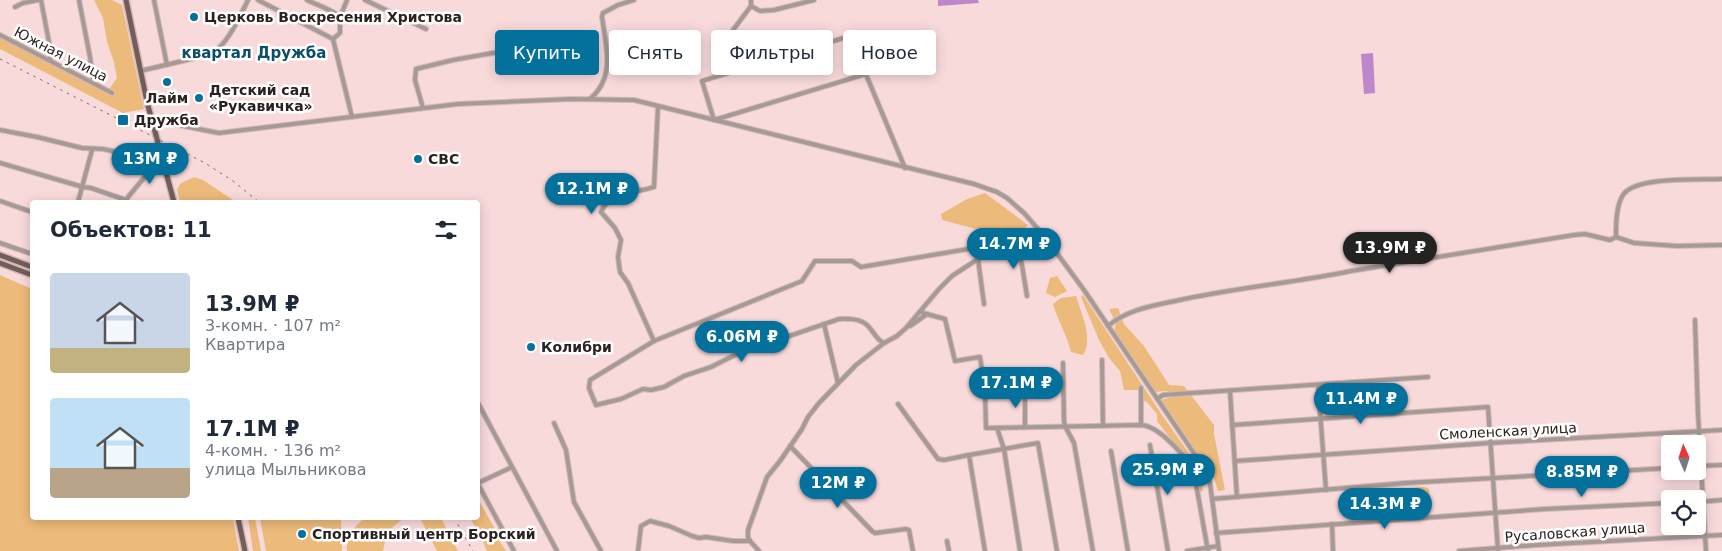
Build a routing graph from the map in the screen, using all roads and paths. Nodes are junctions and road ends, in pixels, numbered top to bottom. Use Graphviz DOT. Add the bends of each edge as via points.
graph roads {
  1 [pos="40,0"];
  2 [pos="79,0"];
  3 [pos="126,0"];
  4 [pos="154,0"];
  5 [pos="248,0"];
  6 [pos="258,0"];
  7 [pos="308,0"];
  8 [pos="347,0"];
  9 [pos="365,0"];
  10 [pos="634,0"];
  11 [pos="751,0"];
  12 [pos="814,0"];
  13 [pos="624,1"];
  14 [pos="751,6"];
  15 [pos="15,7"];
  16 [pos="340,17"];
  17 [pos="426,29"];
  18 [pos="733,30"];
  19 [pos="0,35"];
  20 [pos="333,40"];
  21 [pos="495,53"];
  22 [pos="50,60"];
  23 [pos="167,65"];
  24 [pos="140,71"];
  25 [pos="866,74"];
  26 [pos="866,75"];
  27 [pos="93,82"];
  28 [pos="112,93"];
  29 [pos="590,99"];
  30 [pos="658,106"];
  31 [pos="423,108"];
  32 [pos="352,117"];
  33 [pos="153,123"];
  34 [pos="0,130"];
  35 [pos="92,150"];
  36 [pos="160,161"];
  37 [pos="0,163"];
  38 [pos="905,168"];
  39 [pos="1722,179"];
  40 [pos="82,187"];
  41 [pos="79,200"];
  42 [pos="123,200"];
  43 [pos="127,200"];
  44 [pos="173,200"];
  45 [pos="0,201"];
  46 [pos="30,211"];
  47 [pos="1045,237"];
  48 [pos="1616,237"];
  49 [pos="1018,241"];
  50 [pos="0,243"];
  51 [pos="998,244"];
  52 [pos="1722,245"];
  53 [pos="30,253"];
  54 [pos="0,255"];
  55 [pos="978,260"];
  56 [pos="0,263"];
  57 [pos="30,266"];
  58 [pos="30,274"];
  59 [pos="1027,296"];
  60 [pos="984,304"];
  61 [pos="922,310"];
  62 [pos="927,314"];
  63 [pos="1695,320"];
  64 [pos="824,324"];
  65 [pos="1108,326"];
  66 [pos="906,328"];
  67 [pos="654,341"];
  68 [pos="884,343"];
  69 [pos="1102,360"];
  70 [pos="1063,364"];
  71 [pos="1428,376"];
  72 [pos="838,383"];
  73 [pos="1318,385"];
  74 [pos="1141,388"];
  75 [pos="1025,391"];
  76 [pos="1230,391"];
  77 [pos="1157,399"];
  78 [pos="898,404"];
  79 [pos="480,407"];
  80 [pos="1320,419"];
  81 [pos="554,422"];
  82 [pos="1141,425"];
  83 [pos="1232,425"];
  84 [pos="1064,426"];
  85 [pos="1103,426"];
  86 [pos="1025,427"];
  87 [pos="997,428"];
  88 [pos="1722,430"];
  89 [pos="1699,432"];
  90 [pos="1490,443"];
  91 [pos="1150,445"];
  92 [pos="790,446"];
  93 [pos="1004,449"];
  94 [pos="1111,451"];
  95 [pos="1323,455"];
  96 [pos="969,456"];
  97 [pos="1235,461"];
  98 [pos="1722,465"];
  99 [pos="1706,466"];
  100 [pos="512,467"];
  101 [pos="1661,469"];
  102 [pos="1492,478"];
  103 [pos="480,483"];
  104 [pos="480,488"];
  105 [pos="1326,490"];
  106 [pos="1237,497"];
  107 [pos="1212,499"];
  108 [pos="1722,500"];
  109 [pos="1706,501"];
  110 [pos="1661,503"];
  111 [pos="1495,512"];
  112 [pos="238,520"];
  113 [pos="1332,524"];
  114 [pos="1216,533"];
  115 [pos="1722,535"];
  116 [pos="1704,536"];
  117 [pos="750,541"];
  118 [pos="947,542"];
  119 [pos="1218,546"];
  120 [pos="1208,549"];
  121 [pos="1498,549"];
  122 [pos="245,551"];
  123 [pos="514,551"];
  124 [pos="558,551"];
  125 [pos="601,551"];
  126 [pos="638,551"];
  127 [pos="759,551"];
  128 [pos="913,551"];
  129 [pos="949,551"];
  130 [pos="985,551"];
  131 [pos="1020,551"];
  132 [pos="1057,551"];
  133 [pos="1093,551"];
  134 [pos="1128,551"];
  135 [pos="1168,551"];
  136 [pos="1187,551"];
  137 [pos="1219,551"];
  138 [pos="1333,551"];
  139 [pos="1459,551"];
  140 [pos="1706,551"];
  1 -- 15 [label="street"];
  1 -- 22 [label="street"];
  2 -- 27 [label="street"];
  3 -- 24 [label="main road"];
  4 -- 23 [label="street"];
  5 -- 23 [label="street" via="217,51"];
  6 -- 20 [label="street"];
  7 -- 16 [label="street"];
  8 -- 16 [label="street"];
  9 -- 17 [label="street"];
  10 -- 13 [label="street"];
  11 -- 14 [label="street"];
  12 -- 14 [label="street" via="774,10 760,11"];
  13 -- 29 [label="street" via="602,15 606,76 600,90"];
  14 -- 18 [label="street"];
  16 -- 20 [label="street" via="340,33"];
  19 -- 22 [label="street, Южная улица"];
  20 -- 32 [label="street"];
  21 -- 31 [label="street" via="416,69 415,80"];
  22 -- 27 [label="street, Южная улица"];
  23 -- 24 [label="street"];
  24 -- 33 [label="main road"];
  25 -- 25 [label="street" via="850,36 702,81 714,120"];
  26 -- 38 [label="street"];
  27 -- 28 [label="street, Южная улица"];
  29 -- 30 [label="street" via="634,100"];
  29 -- 31 [label="street"];
  30 -- 38 [label="street"];
  30 -- 67 [label="street" via="654,187 622,194 604,205 601,212 621,240 620,272 632,290"];
  31 -- 32 [label="street"];
  32 -- 33 [label="street" via="220,133 168,122"];
  33 -- 36 [label="main road"];
  34 -- 35 [label="street"];
  35 -- 36 [label="street" via="103,149"];
  35 -- 40 [label="street"];
  36 -- 43 [label="street"];
  36 -- 44 [label="main road"];
  37 -- 40 [label="street"];
  38 -- 47 [label="street" via="997,192 1018,206"];
  39 -- 48 [label="street" via="1650,182 1626,191 1618,212"];
  40 -- 41 [label="street"];
  40 -- 42 [label="street"];
  45 -- 46 [label="street"];
  47 -- 49 [label="street"];
  47 -- 65 [label="street"];
  48 -- 52 [label="street" via="1634,244"];
  48 -- 65 [label="street" via="1610,240 1585,234 1574,235 1214,293 1145,307 1118,317"];
  49 -- 51 [label="street"];
  49 -- 59 [label="street"];
  50 -- 53 [label="street"];
  51 -- 55 [label="street"];
  51 -- 67 [label="street" via="861,267 852,260 814,261 802,281"];
  54 -- 57 [label="main road"];
  55 -- 60 [label="street"];
  55 -- 61 [label="street" via="952,276"];
  56 -- 58 [label="main road"];
  61 -- 62 [label="street"];
  61 -- 66 [label="street"];
  62 -- 66 [label="street"];
  62 -- 87 [label="street" via="946,318 955,361 980,357 986,428"];
  63 -- 89 [label="street"];
  64 -- 67 [label="street" via="738,354 664,386 596,405 588,388 590,380"];
  64 -- 68 [label="street" via="842,318 862,322"];
  64 -- 72 [label="street"];
  65 -- 77 [label="street"];
  66 -- 68 [label="street"];
  68 -- 72 [label="street"];
  69 -- 85 [label="street"];
  70 -- 84 [label="street"];
  71 -- 73 [label="street"];
  72 -- 92 [label="street" via="808,417"];
  73 -- 76 [label="street"];
  73 -- 80 [label="street"];
  74 -- 82 [label="street"];
  75 -- 86 [label="street"];
  76 -- 77 [label="street" via="1163,395"];
  76 -- 83 [label="street"];
  77 -- 107 [label="street" via="1206,473"];
  78 -- 96 [label="street" via="938,459"];
  79 -- 100 [label="street"];
  80 -- 83 [label="street"];
  80 -- 90 [label="street" via="1488,407"];
  80 -- 95 [label="street"];
  81 -- 125 [label="street" via="566,450 574,502"];
  82 -- 85 [label="street"];
  82 -- 120 [label="street" via="1157,431 1193,467"];
  83 -- 97 [label="street"];
  84 -- 85 [label="street"];
  84 -- 86 [label="street"];
  84 -- 133 [label="street" via="1074,443"];
  86 -- 87 [label="street"];
  87 -- 93 [label="street"];
  88 -- 89 [label="street, Смоленская улица"];
  89 -- 90 [label="street, Смоленская улица"];
  90 -- 95 [label="street, Смоленская улица"];
  90 -- 102 [label="street"];
  91 -- 135 [label="street"];
  92 -- 117 [label="street" via="765,480 748,530"];
  92 -- 128 [label="street" via="872,531 909,530"];
  93 -- 96 [label="street"];
  93 -- 131 [label="street"];
  93 -- 132 [label="street" via="1038,443"];
  94 -- 134 [label="street"];
  95 -- 97 [label="street, Смоленская улица"];
  95 -- 105 [label="street"];
  96 -- 130 [label="street"];
  97 -- 106 [label="street"];
  98 -- 99 [label="street"];
  100 -- 103 [label="street"];
  100 -- 124 [label="street"];
  101 -- 102 [label="street"];
  102 -- 105 [label="street"];
  102 -- 111 [label="street"];
  104 -- 123 [label="street"];
  105 -- 106 [label="street"];
  106 -- 107 [label="street"];
  107 -- 114 [label="street"];
  108 -- 109 [label="street"];
  110 -- 111 [label="street"];
  111 -- 113 [label="street"];
  111 -- 121 [label="street"];
  112 -- 122 [label="main road"];
  113 -- 114 [label="street"];
  113 -- 138 [label="street"];
  114 -- 119 [label="street"];
  115 -- 116 [label="street, Русаловская улица"];
  116 -- 121 [label="street, Русаловская улица"];
  116 -- 140 [label="street"];
  117 -- 126 [label="street" via="698,538 650,521 641,526"];
  117 -- 127 [label="street"];
  118 -- 129 [label="street"];
  119 -- 120 [label="street"];
  119 -- 137 [label="street"];
  120 -- 136 [label="street"];
  121 -- 139 [label="street, Русаловская улица"];
}
